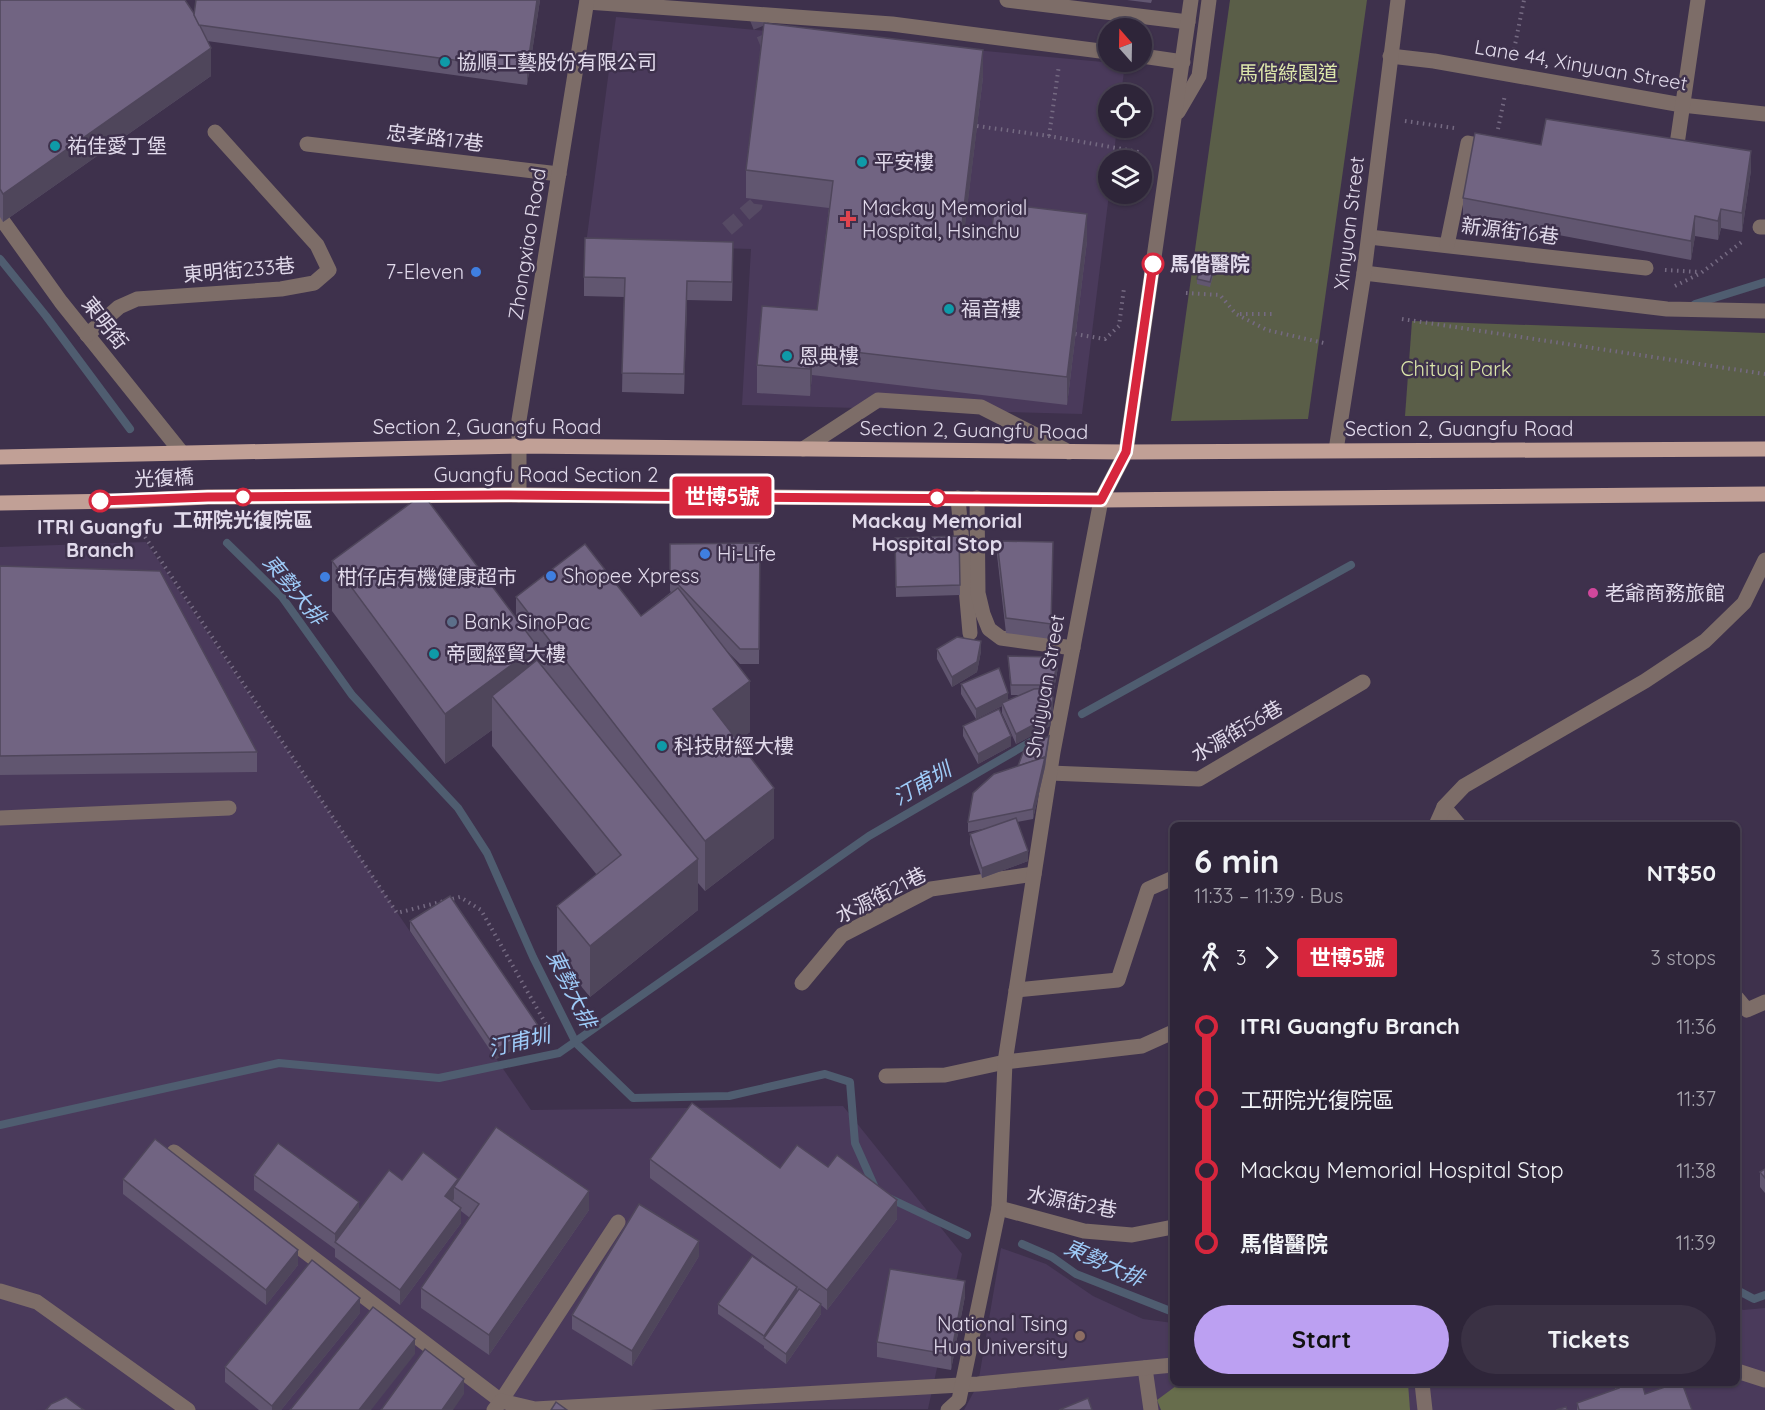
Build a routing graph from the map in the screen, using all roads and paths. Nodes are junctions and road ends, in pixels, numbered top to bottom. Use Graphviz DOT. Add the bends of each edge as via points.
graph roads {
  1 [pos="1007,0"];
  2 [pos="1191,0"];
  3 [pos="1209,0"];
  4 [pos="1398,0"];
  5 [pos="1524,0"];
  6 [pos="1698,0"];
  7 [pos="587,1"];
  8 [pos="1188,22"];
  9 [pos="1062,46"];
  10 [pos="1098,51"];
  11 [pos="1390,56"];
  12 [pos="1152,58"];
  13 [pos="1182,62"];
  14 [pos="1509,74"];
  15 [pos="1682,105"];
  16 [pos="1765,114"];
  17 [pos="1383,118"];
  18 [pos="1174,120"];
  19 [pos="977,126"];
  20 [pos="1462,129"];
  21 [pos="215,132"];
  22 [pos="1497,134"];
  23 [pos="1049,136"];
  24 [pos="307,144"];
  25 [pos="1129,150"];
  26 [pos="1510,151"];
  27 [pos="1675,158"];
  28 [pos="559,174"];
  29 [pos="0,217"];
  30 [pos="1762,227"];
  31 [pos="1369,237"];
  32 [pos="1447,245"];
  33 [pos="1646,268"];
  34 [pos="1364,273"];
  35 [pos="1701,273"];
  36 [pos="1124,288"];
  37 [pos="1186,293"];
  38 [pos="1640,304"];
  39 [pos="1765,311"];
  40 [pos="1236,314"];
  41 [pos="1272,314"];
  42 [pos="1402,319"];
  43 [pos="1076,334"];
  44 [pos="87,335"];
  45 [pos="1323,343"];
  46 [pos="1765,374"];
  47 [pos="520,446"];
  48 [pos="803,449"];
  49 [pos="1765,449"];
  50 [pos="1336,450"];
  51 [pos="1069,452"];
  52 [pos="1126,452"];
  53 [pos="182,453"];
  54 [pos="0,457"];
  55 [pos="1765,494"];
  56 [pos="519,495"];
  57 [pos="208,497"];
  58 [pos="958,498"];
  59 [pos="977,498"];
  60 [pos="1101,500"];
  61 [pos="122,501"];
  62 [pos="0,503"];
  63 [pos="1765,560"];
  64 [pos="970,633"];
  65 [pos="1073,648"];
  66 [pos="1363,682"];
  67 [pos="1050,773"];
  68 [pos="1444,807"];
  69 [pos="230,808"];
  70 [pos="0,818"];
  71 [pos="1437,822"];
  72 [pos="1456,822"];
  73 [pos="1034,874"];
  74 [pos="1170,879"];
  75 [pos="802,983"];
  76 [pos="1016,990"];
  77 [pos="1765,1002"];
  78 [pos="1742,1014"];
  79 [pos="1170,1033"];
  80 [pos="551,1034"];
  81 [pos="1005,1062"];
  82 [pos="886,1076"];
  83 [pos="174,1152"];
  84 [pos="999,1208"];
  85 [pos="618,1222"];
  86 [pos="1170,1228"];
  87 [pos="0,1291"];
  88 [pos="1170,1365"];
  89 [pos="1145,1368"];
  90 [pos="1740,1372"];
  91 [pos="1765,1380"];
  92 [pos="962,1385"];
  93 [pos="1422,1386"];
  94 [pos="497,1405"];
  95 [pos="173,1406"];
  96 [pos="188,1410"];
  97 [pos="948,1410"];
  98 [pos="1151,1410"];
  99 [pos="1425,1410"];
  1 -- 8 [label="street"];
  2 -- 8 [label="street, Shuiyuan Street"];
  3 -- 18 [label="street" via="1199,76"];
  4 -- 11 [label="street, Xinyuan Street"];
  5 -- 14 [label="path"];
  6 -- 15 [label="street"];
  7 -- 9 [label="street" via="880,23"];
  7 -- 28 [label="street, Zhongxiao Road"];
  8 -- 13 [label="street, Shuiyuan Street"];
  9 -- 10 [label="street"];
  9 -- 23 [label="path"];
  11 -- 14 [label="street, Lane 44, Xinyuan Street"];
  11 -- 17 [label="street, Xinyuan Street"];
  12 -- 13 [label="street"];
  13 -- 18 [label="street, Shuiyuan Street"];
  14 -- 15 [label="street, Lane 44, Xinyuan Street"];
  14 -- 22 [label="path"];
  15 -- 16 [label="street, Lane 44, Xinyuan Street"];
  15 -- 27 [label="street"];
  17 -- 20 [label="path"];
  17 -- 31 [label="street, Xinyuan Street"];
  18 -- 52 [label="street, Shuiyuan Street"];
  19 -- 23 [label="path"];
  21 -- 44 [label="street, 東明街233巷" via="317,245 329,270 314,284 281,289 137,299 119,308"];
  23 -- 25 [label="path"];
  24 -- 28 [label="street, 忠孝路17巷"];
  26 -- 32 [label="street" via="1468,144"];
  28 -- 47 [label="street, Zhongxiao Road" via="519,420"];
  29 -- 44 [label="street, 東明街"];
  30 -- 35 [label="path"];
  31 -- 32 [label="street, 新源街16巷"];
  31 -- 34 [label="street, Xinyuan Street"];
  32 -- 33 [label="street, 新源街16巷"];
  33 -- 35 [label="path"];
  34 -- 38 [label="street"];
  34 -- 50 [label="street, Xinyuan Street"];
  35 -- 38 [label="path"];
  36 -- 43 [label="path" via="1119,326 1106,339"];
  37 -- 40 [label="path" via="1220,295"];
  38 -- 39 [label="street" via="1667,309"];
  40 -- 41 [label="path"];
  40 -- 45 [label="path" via="1267,330"];
  42 -- 46 [label="path"];
  44 -- 53 [label="street, 東明街"];
  47 -- 48 [label="main road, Section 2, Guangfu Road"];
  47 -- 53 [label="main road, Section 2, Guangfu Road"];
  47 -- 56 [label="street, Zhongxiao Road"];
  48 -- 51 [label="main road, Section 2, Guangfu Road"];
  48 -- 51 [label="street" via="878,400 981,407"];
  49 -- 50 [label="main road, Section 2, Guangfu Road"];
  50 -- 52 [label="main road, Section 2, Guangfu Road"];
  51 -- 52 [label="main road, Section 2, Guangfu Road"];
  52 -- 60 [label="street, Shuiyuan Street"];
  53 -- 54 [label="main road, 光復橋"];
  55 -- 60 [label="main road"];
  56 -- 57 [label="main road, Guangfu Road Section 2"];
  56 -- 58 [label="main road, Guangfu Road Section 2"];
  57 -- 61 [label="main road, 光復橋"];
  58 -- 59 [label="main road, Guangfu Road Section 2"];
  58 -- 64 [label="street"];
  59 -- 60 [label="main road, Guangfu Road Section 2"];
  59 -- 65 [label="street" via="978,593 989,629 1001,638"];
  60 -- 65 [label="street, Shuiyuan Street"];
  61 -- 62 [label="main road"];
  61 -- 80 [label="path" via="397,913 460,897 481,910"];
  63 -- 68 [label="street" via="1744,603 1705,641 1645,681 1464,786"];
  65 -- 67 [label="street, Shuiyuan Street"];
  66 -- 67 [label="street, 水源街56巷" via="1199,779"];
  67 -- 73 [label="street, Shuiyuan Street"];
  68 -- 71 [label="street"];
  68 -- 72 [label="street"];
  69 -- 70 [label="street"];
  73 -- 75 [label="street, 水源街21巷" via="931,889 842,935"];
  73 -- 76 [label="street, Shuiyuan Street"];
  74 -- 76 [label="street" via="1148,889 1118,980"];
  76 -- 81 [label="street, Shuiyuan Street"];
  77 -- 78 [label="street"];
  79 -- 81 [label="street" via="1142,1046"];
  81 -- 82 [label="street" via="945,1075"];
  81 -- 84 [label="street, Shuiyuan Street"];
  83 -- 94 [label="street"];
  84 -- 86 [label="street, 水源街2巷" via="1084,1231 1132,1235"];
  84 -- 92 [label="street, Shuiyuan Street"];
  85 -- 94 [label="street"];
  87 -- 95 [label="street" via="37,1302"];
  88 -- 89 [label="street"];
  89 -- 92 [label="street"];
  89 -- 98 [label="street"];
  90 -- 91 [label="street"];
  92 -- 94 [label="street" via="535,1409"];
  92 -- 97 [label="street, Shuiyuan Street" via="959,1400"];
  93 -- 99 [label="street"];
  95 -- 96 [label="street"];
}
